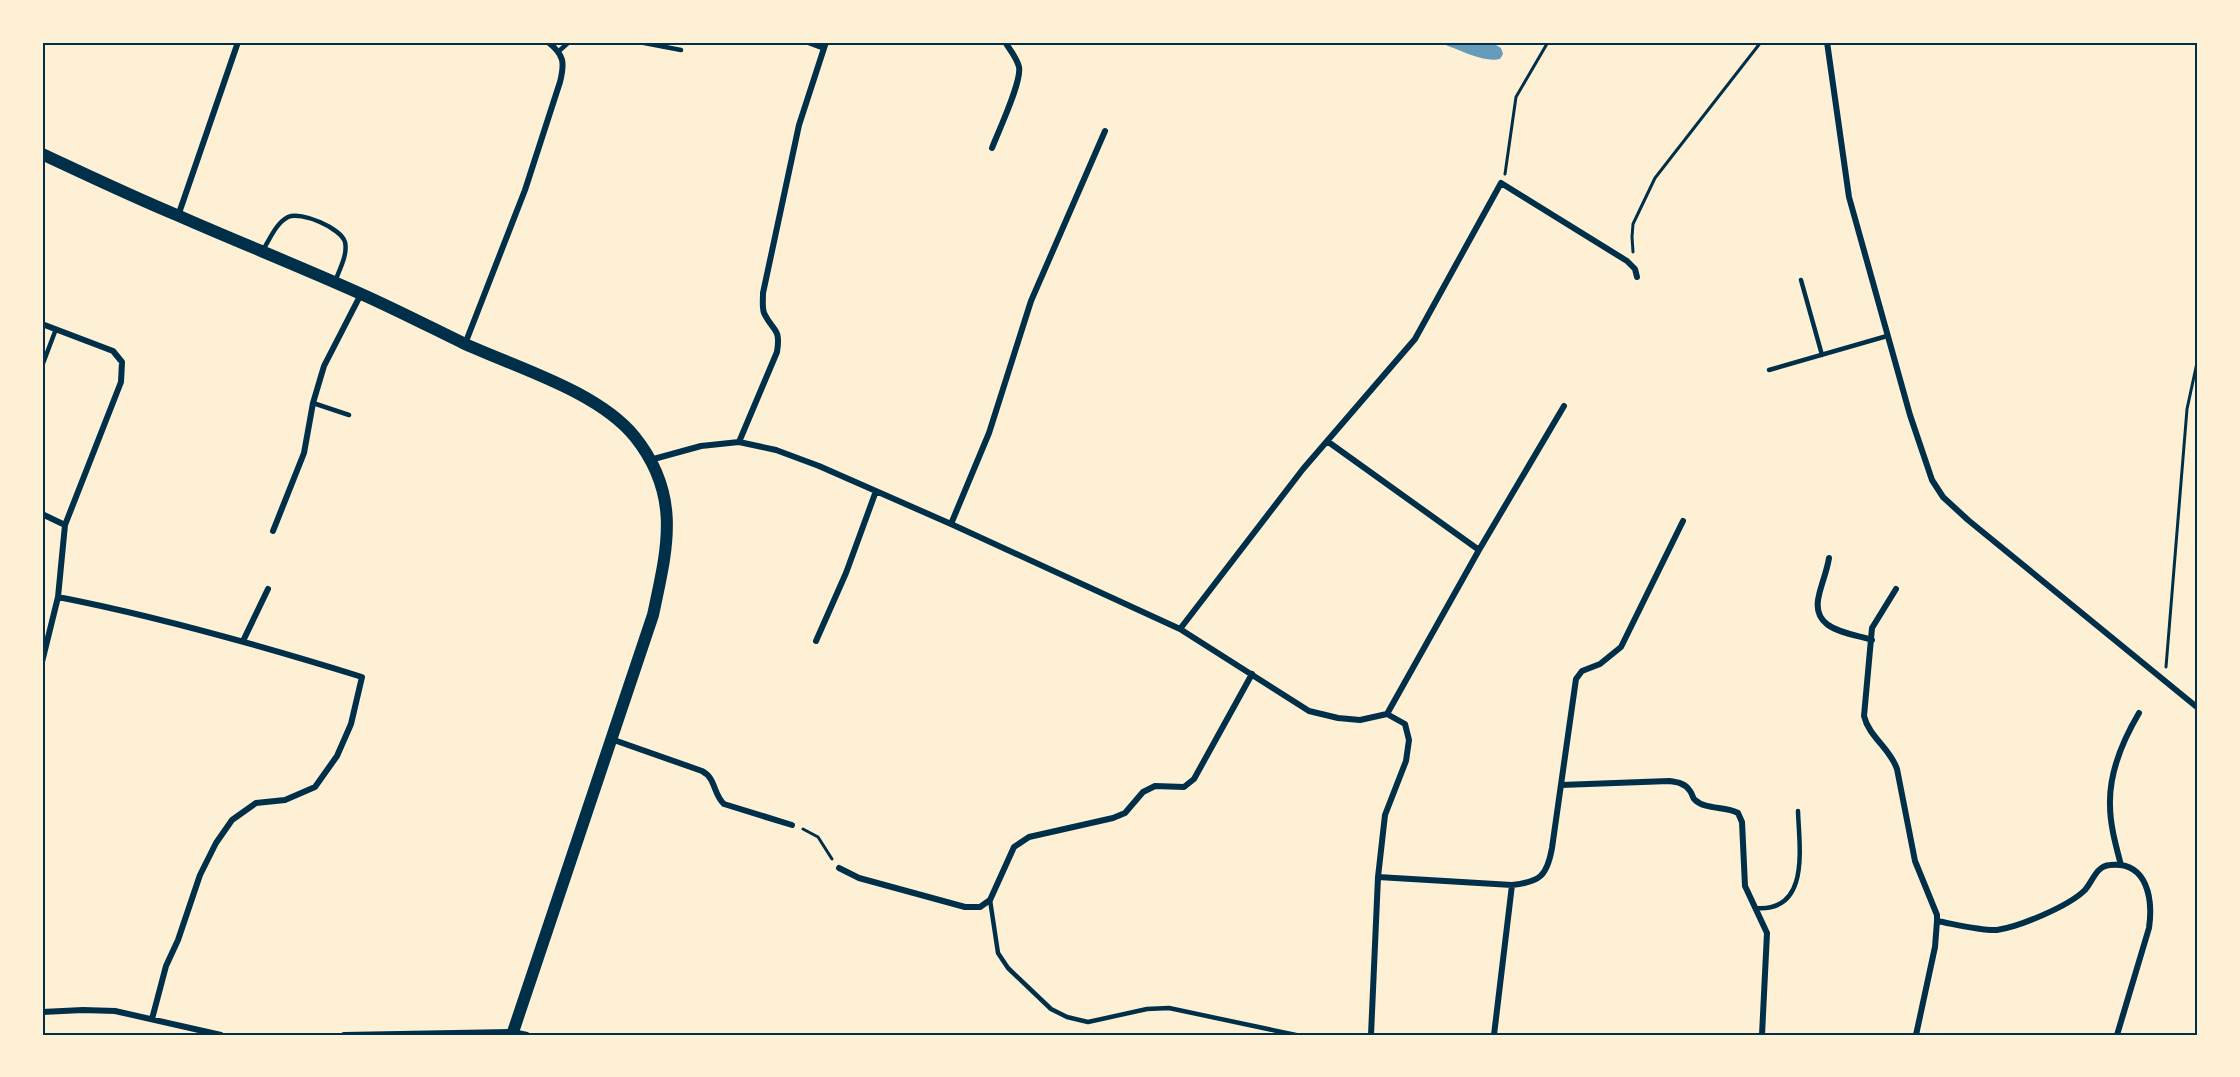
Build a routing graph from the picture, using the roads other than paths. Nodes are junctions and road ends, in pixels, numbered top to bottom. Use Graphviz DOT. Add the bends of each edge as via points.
graph roads {
  1 [pos="238,42"];
  2 [pos="548,42"];
  3 [pos="569,42"];
  4 [pos="639,42"];
  5 [pos="808,42"];
  6 [pos="1005,42"];
  7 [pos="1827,42"];
  8 [pos="825,45"];
  9 [pos="681,50"];
  10 [pos="559,51"];
  11 [pos="1105,131"];
  12 [pos="992,148"];
  13 [pos="42,154"];
  14 [pos="178,216"];
  15 [pos="262,251"];
  16 [pos="1637,277"];
  17 [pos="1801,280"];
  18 [pos="335,282"];
  19 [pos="362,294"];
  20 [pos="42,324"];
  21 [pos="56,329"];
  22 [pos="1887,336"];
  23 [pos="465,344"];
  24 [pos="1822,355"];
  25 [pos="42,366"];
  26 [pos="1769,370"];
  27 [pos="313,403"];
  28 [pos="1564,406"];
  29 [pos="350,415"];
  30 [pos="1327,441"];
  31 [pos="740,442"];
  32 [pos="650,460"];
  33 [pos="876,491"];
  34 [pos="42,514"];
  35 [pos="1683,521"];
  36 [pos="951,524"];
  37 [pos="65,525"];
  38 [pos="273,531"];
  39 [pos="1479,550"];
  40 [pos="1829,558"];
  41 [pos="268,589"];
  42 [pos="1896,589"];
  43 [pos="58,597"];
  44 [pos="1180,629"];
  45 [pos="1872,640"];
  46 [pos="243,641"];
  47 [pos="816,641"];
  48 [pos="42,662"];
  49 [pos="1252,675"];
  50 [pos="2198,708"];
  51 [pos="2139,713"];
  52 [pos="1388,714"];
  53 [pos="611,739"];
  54 [pos="1561,785"];
  55 [pos="1798,811"];
  56 [pos="792,825"];
  57 [pos="2121,865"];
  58 [pos="839,868"];
  59 [pos="1378,877"];
  60 [pos="1512,885"];
  61 [pos="990,900"];
  62 [pos="1755,908"];
  63 [pos="1937,921"];
  64 [pos="42,1012"];
  65 [pos="152,1019"];
  66 [pos="512,1034"];
  67 [pos="221,1035"];
  68 [pos="344,1035"];
  69 [pos="527,1035"];
  70 [pos="1296,1035"];
  71 [pos="1371,1035"];
  72 [pos="1494,1035"];
  73 [pos="1762,1035"];
  74 [pos="1916,1035"];
  75 [pos="2116,1035"];
  1 -- 14 [label="street"];
  2 -- 10 [label="street"];
  3 -- 10 [label="lane"];
  4 -- 9 [label="lane"];
  5 -- 8 [label="street"];
  6 -- 12 [label="street" via="1019,68"];
  7 -- 22 [label="street" via="1849,197"];
  8 -- 31 [label="street" via="799,125 763,293 764,313 777,330 777,352"];
  10 -- 23 [label="street" via="564,66 544,135"];
  11 -- 36 [label="street" via="1031,301 989,433"];
  13 -- 14 [label="main road"];
  14 -- 15 [label="main road"];
  15 -- 18 [label="main road"];
  15 -- 18 [label="lane" via="280,223 294,215 304,216 342,236 346,252"];
  16 -- 30 [label="street" via="1627,261 1501,183 1415,339"];
  17 -- 24 [label="lane"];
  18 -- 19 [label="main road"];
  19 -- 23 [label="main road"];
  19 -- 27 [label="street" via="324,366"];
  20 -- 21 [label="street"];
  21 -- 25 [label="lane"];
  21 -- 37 [label="street" via="112,351 122,362 122,382"];
  22 -- 24 [label="lane"];
  22 -- 50 [label="street" via="1924,458 1943,497"];
  23 -- 32 [label="main road" via="571,390 609,412 635,437"];
  24 -- 26 [label="lane"];
  27 -- 29 [label="lane"];
  27 -- 38 [label="street" via="304,453"];
  28 -- 39 [label="street"];
  30 -- 39 [label="street"];
  30 -- 44 [label="street"];
  31 -- 32 [label="street" via="700,446"];
  31 -- 33 [label="street" via="776,450"];
  32 -- 53 [label="main road" via="662,488 668,519 666,552 652,615"];
  33 -- 36 [label="street"];
  33 -- 47 [label="street"];
  34 -- 37 [label="street"];
  35 -- 54 [label="street" via="1620,647 1576,679"];
  36 -- 44 [label="street"];
  37 -- 43 [label="street"];
  39 -- 52 [label="street"];
  40 -- 45 [label="street" via="1818,615 1832,628"];
  41 -- 46 [label="street"];
  42 -- 45 [label="street" via="1872,628"];
  43 -- 46 [label="street"];
  43 -- 48 [label="street"];
  44 -- 49 [label="street"];
  45 -- 63 [label="street" via="1866,728 1893,757 1915,861"];
  46 -- 65 [label="street" via="362,677 351,724 337,756 315,787 285,800 256,803 232,820 200,875 166,966"];
  49 -- 52 [label="street" via="1309,711 1360,720"];
  49 -- 61 [label="street" via="1194,779 1184,787 1155,786 1143,792 1125,813 1113,818 1029,837 1014,847"];
  51 -- 57 [label="street" via="2119,755 2110,805"];
  52 -- 59 [label="street" via="1405,724 1408,740 1406,761 1385,815"];
  53 -- 56 [label="street" via="702,771 712,780 724,804"];
  53 -- 66 [label="main road"];
  54 -- 60 [label="street" via="1547,868 1533,882"];
  54 -- 62 [label="street" via="1669,781 1680,783 1705,805 1738,813 1742,822 1745,886"];
  55 -- 62 [label="lane" via="1797,881 1780,904 1768,909"];
  57 -- 63 [label="street" via="2098,870 2084,890 2042,916 2018,925 1995,930"];
  57 -- 75 [label="street" via="2145,880 2151,909 2149,928"];
  58 -- 61 [label="street" via="860,878 965,907 980,907"];
  59 -- 60 [label="street"];
  59 -- 71 [label="street"];
  60 -- 72 [label="street"];
  61 -- 70 [label="lane" via="998,953 1050,1009 1067,1017 1088,1022 1147,1008 1169,1008"];
  62 -- 73 [label="street" via="1767,933"];
  63 -- 74 [label="street"];
  64 -- 65 [label="street" via="114,1011"];
  65 -- 67 [label="street"];
  66 -- 68 [label="street"];
  66 -- 69 [label="street"];
}
